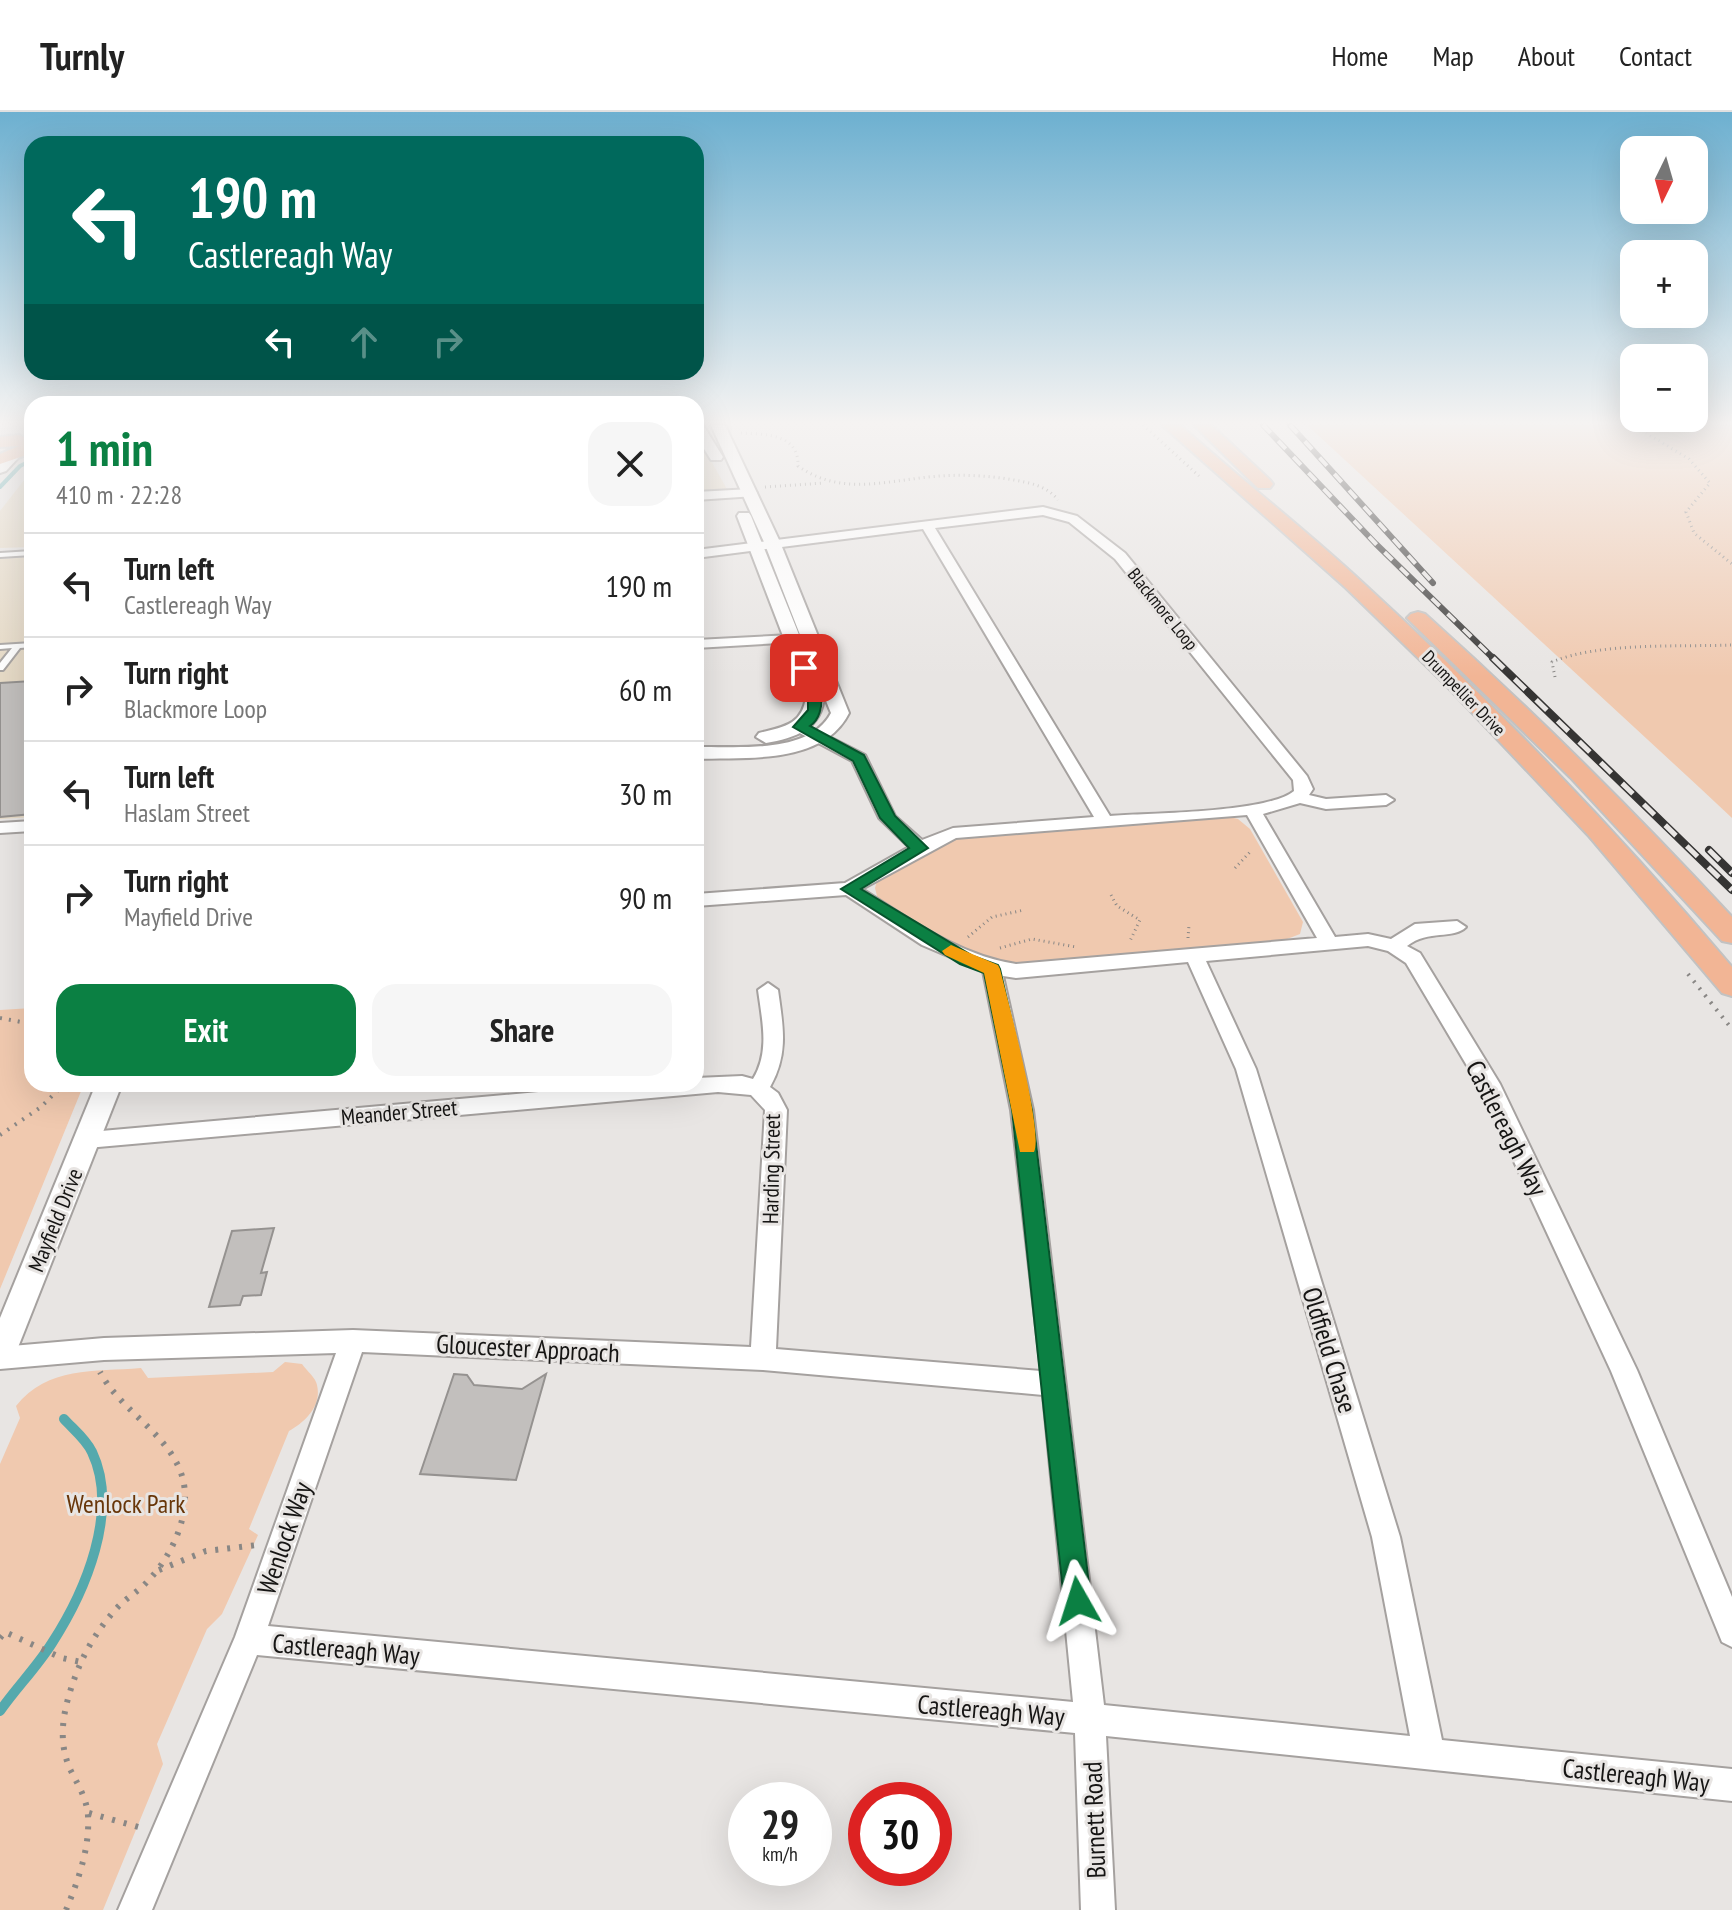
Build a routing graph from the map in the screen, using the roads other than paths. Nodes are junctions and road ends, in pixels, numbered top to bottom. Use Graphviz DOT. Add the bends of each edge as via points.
graph roads {
  1 [pos="754,509"];
  2 [pos="1263,509"];
  3 [pos="1295,509"];
  4 [pos="926,524"];
  5 [pos="764,544"];
  6 [pos="704,553"];
  7 [pos="24,554"];
  8 [pos="0,555"];
  9 [pos="801,638"];
  10 [pos="704,644"];
  11 [pos="18,646"];
  12 [pos="24,646"];
  13 [pos="0,647"];
  14 [pos="0,668"];
  15 [pos="800,727"];
  16 [pos="822,738"];
  17 [pos="704,742"];
  18 [pos="704,752"];
  19 [pos="1299,798"];
  20 [pos="1386,800"];
  21 [pos="1252,810"];
  22 [pos="1104,820"];
  23 [pos="24,826"];
  24 [pos="0,828"];
  25 [pos="920,848"];
  26 [pos="849,889"];
  27 [pos="704,899"];
  28 [pos="1457,927"];
  29 [pos="1732,934"];
  30 [pos="1329,942"];
  31 [pos="1394,946"];
  32 [pos="1193,950"];
  33 [pos="993,959"];
  34 [pos="1732,986"];
  35 [pos="768,990"];
  36 [pos="704,1085"];
  37 [pos="758,1089"];
  38 [pos="106,1092"];
  39 [pos="626,1092"];
  40 [pos="87,1139"];
  41 [pos="353,1341"];
  42 [pos="0,1357"];
  43 [pos="763,1359"];
  44 [pos="1055,1384"];
  45 [pos="1732,1632"];
  46 [pos="249,1639"];
  47 [pos="1090,1719"];
  48 [pos="1429,1753"];
  49 [pos="1732,1785"];
  50 [pos="135,1910"];
  51 [pos="1098,1910"];
  1 -- 5 [label="street"];
  2 -- 34 [label="main road, Drumpellier Drive" via="1440,668 1599,833"];
  3 -- 29 [label="main road, Drumpellier Drive" via="1473,669 1651,845"];
  4 -- 5 [label="street, Blackmore Loop"];
  4 -- 19 [label="street, Blackmore Loop" via="1043,511 1073,519 1120,556 1301,779 1305,789"];
  4 -- 22 [label="street"];
  5 -- 6 [label="street, Blackmore Loop"];
  5 -- 9 [label="street"];
  7 -- 8 [label="lane"];
  9 -- 10 [label="street"];
  9 -- 15 [label="street" via="815,710"];
  9 -- 16 [label="street" via="840,713"];
  11 -- 12 [label="lane"];
  11 -- 13 [label="lane"];
  11 -- 14 [label="lane"];
  15 -- 16 [label="street"];
  15 -- 17 [label="street" via="774,736"];
  16 -- 18 [label="street"];
  16 -- 25 [label="street" via="859,758 888,818"];
  19 -- 20 [label="street" via="1326,804"];
  19 -- 21 [label="street"];
  21 -- 22 [label="street"];
  21 -- 30 [label="street"];
  22 -- 25 [label="street" via="953,833"];
  23 -- 24 [label="street"];
  25 -- 26 [label="street"];
  26 -- 27 [label="street"];
  26 -- 33 [label="street" via="967,960"];
  28 -- 31 [label="street" via="1415,930"];
  30 -- 31 [label="street" via="1368,940"];
  30 -- 32 [label="street"];
  31 -- 45 [label="street, Castlereagh Way" via="1413,958 1489,1084 1624,1370"];
  32 -- 33 [label="street" via="1016,971"];
  32 -- 48 [label="street, Oldfield Chase" via="1246,1069 1382,1523"];
  33 -- 44 [label="street, Burnett Road" via="1022,1110"];
  35 -- 37 [label="street, Harding Street" via="776,1053"];
  36 -- 37 [label="street, Meander Street"];
  37 -- 43 [label="street, Harding Street" via="776,1110"];
  38 -- 40 [label="street, Mayfield Drive"];
  39 -- 40 [label="street, Meander Street"];
  40 -- 42 [label="street, Mayfield Drive"];
  41 -- 42 [label="street, Gloucester Approach"];
  41 -- 43 [label="street, Gloucester Approach"];
  41 -- 46 [label="street, Wenlock Way"];
  43 -- 44 [label="street, Gloucester Approach"];
  44 -- 47 [label="street, Burnett Road"];
  46 -- 47 [label="street, Castlereagh Way"];
  46 -- 50 [label="street, Wenlock Way"];
  47 -- 48 [label="street, Castlereagh Way"];
  47 -- 51 [label="street, Burnett Road"];
  48 -- 49 [label="street, Castlereagh Way"];
}
